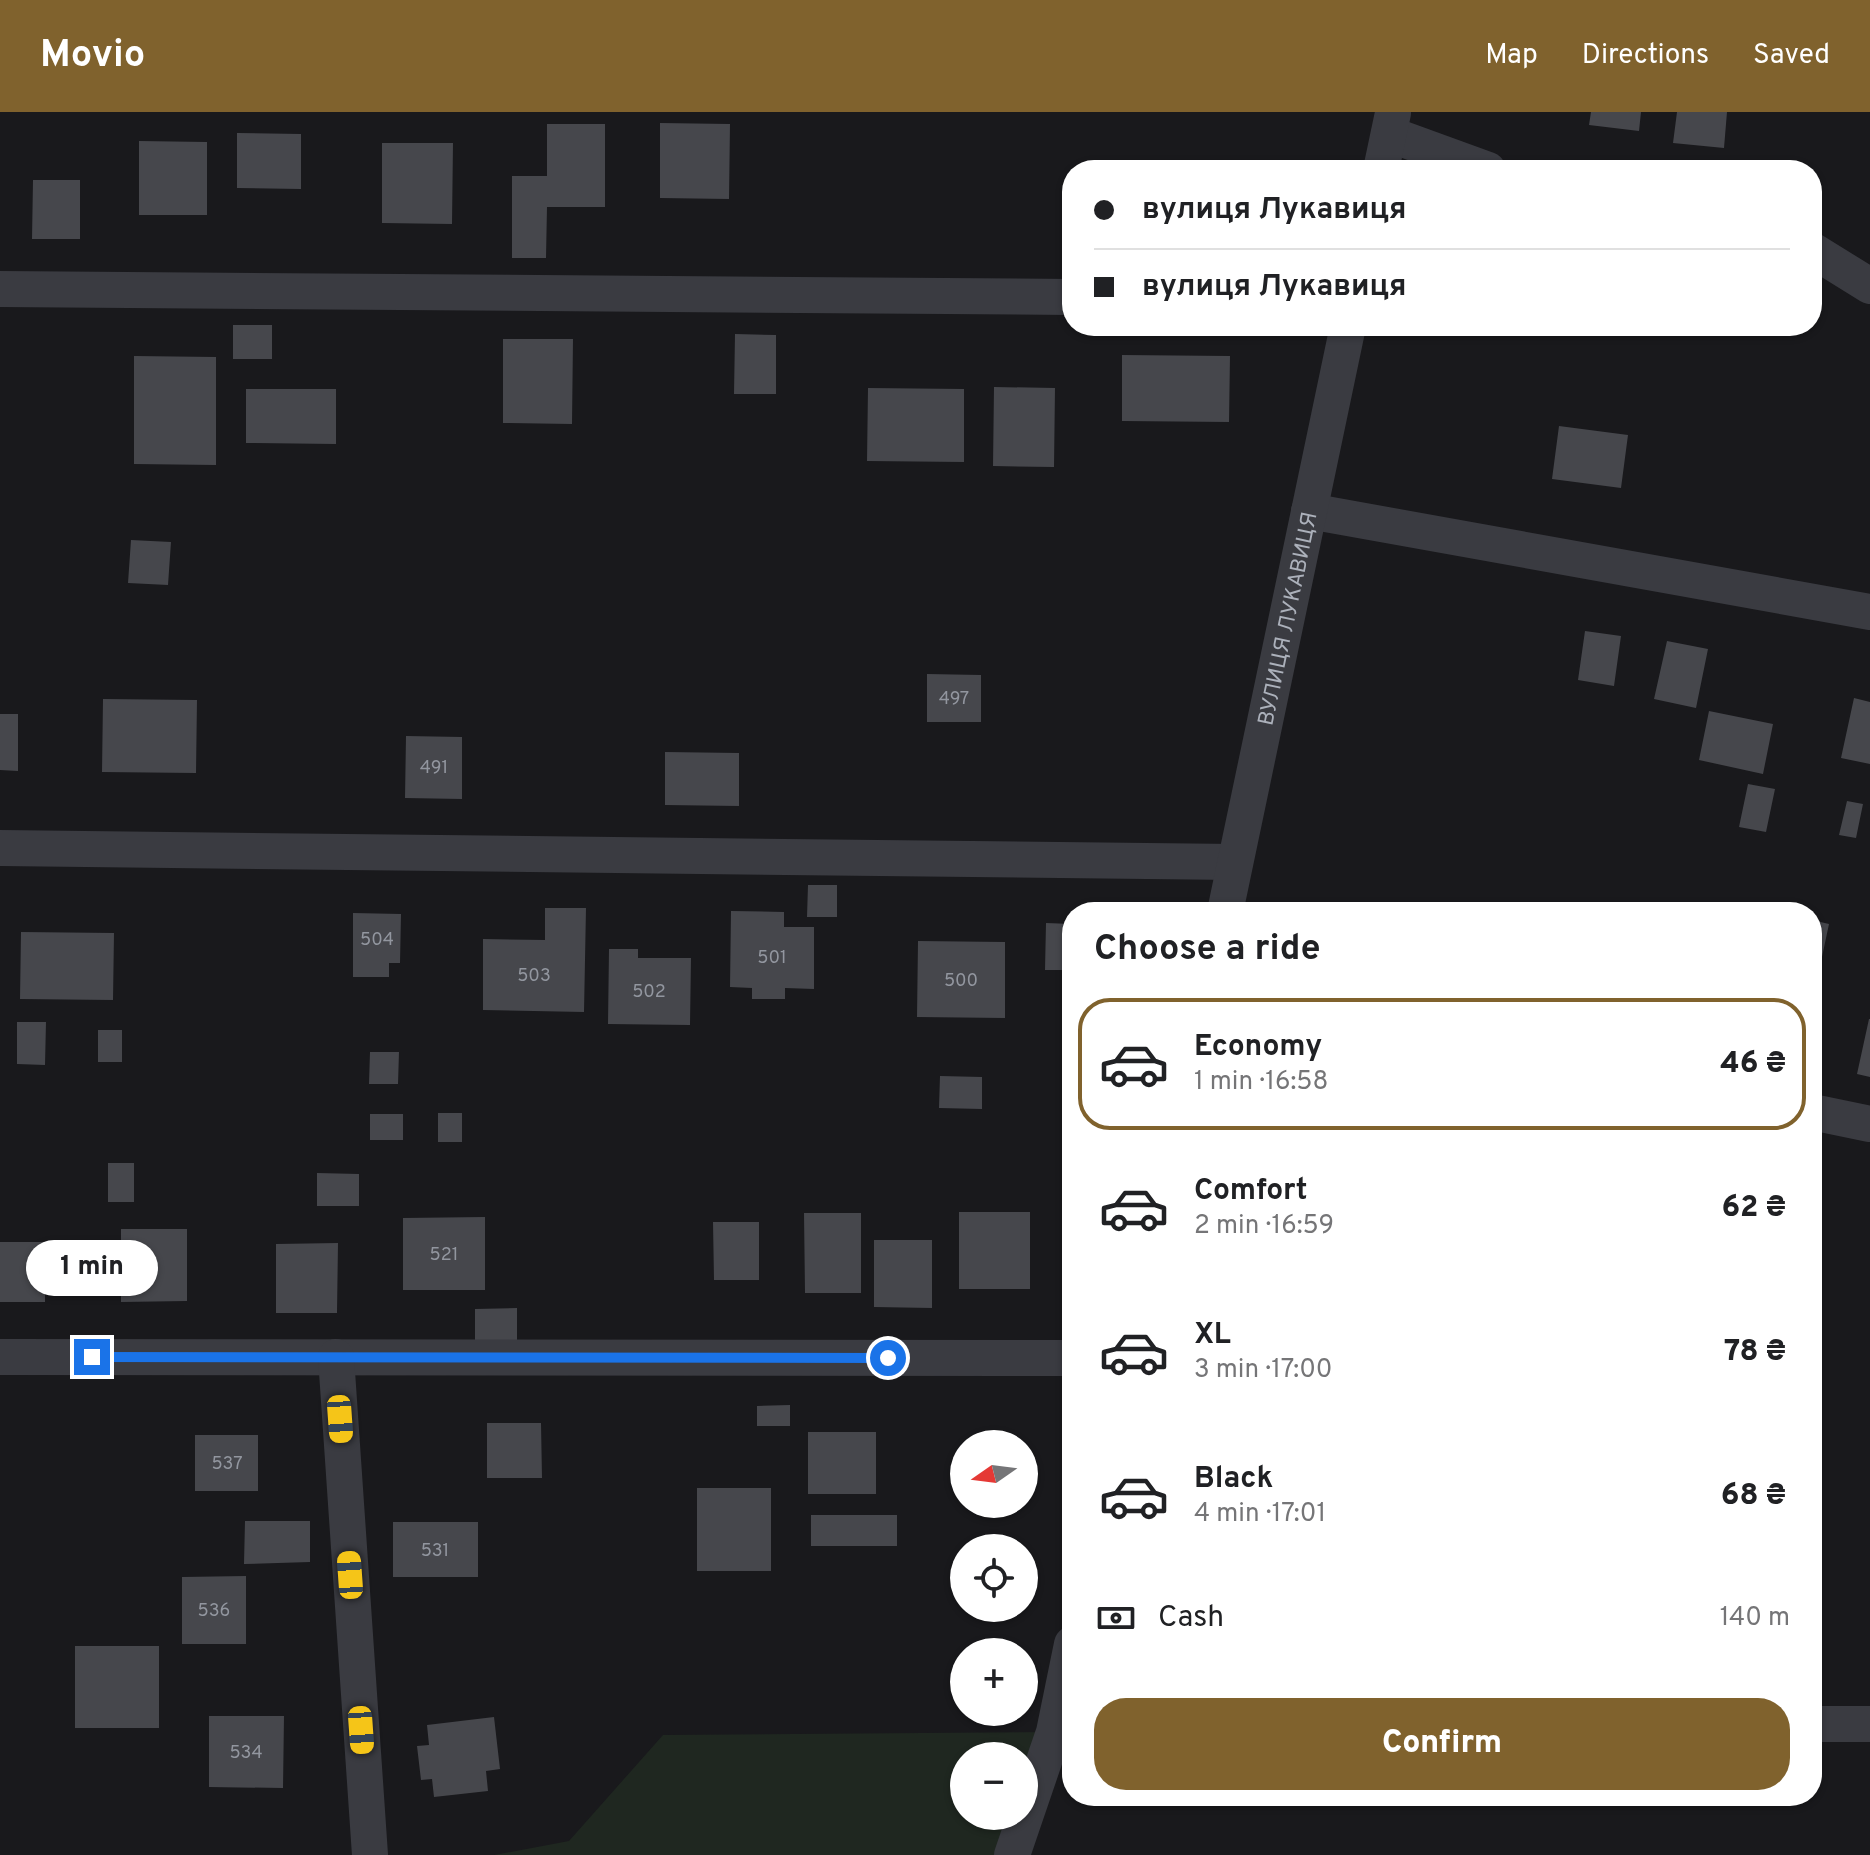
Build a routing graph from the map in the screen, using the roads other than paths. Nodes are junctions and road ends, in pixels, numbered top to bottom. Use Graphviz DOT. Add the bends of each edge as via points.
graph roads {
  1 [pos="1391,123"];
  2 [pos="1383,160"];
  3 [pos="1467,160"];
  4 [pos="1822,256"];
  5 [pos="1870,286"];
  6 [pos="0,289"];
  7 [pos="1062,297"];
  8 [pos="1346,336"];
  9 [pos="1309,511"];
  10 [pos="1870,612"];
  11 [pos="0,848"];
  12 [pos="1235,862"];
  13 [pos="1227,902"];
  14 [pos="1822,1114"];
  15 [pos="1870,1124"];
  16 [pos="0,1357"];
  17 [pos="336,1357"];
  18 [pos="1062,1358"];
  19 [pos="1822,1724"];
  20 [pos="1870,1724"];
  21 [pos="1062,1734"];
  22 [pos="370,1855"];
  23 [pos="1012,1855"];
  1 -- 2 [label="street"];
  1 -- 3 [label="street"];
  4 -- 5 [label="street"];
  6 -- 7 [label="street"];
  8 -- 9 [label="street, ВУЛИЦЯ ЛУКАВИЦЯ"];
  9 -- 10 [label="street"];
  9 -- 12 [label="street, ВУЛИЦЯ ЛУКАВИЦЯ"];
  11 -- 12 [label="street"];
  12 -- 13 [label="street, ВУЛИЦЯ ЛУКАВИЦЯ"];
  14 -- 15 [label="street"];
  16 -- 17 [label="street"];
  17 -- 18 [label="street"];
  17 -- 22 [label="street"];
  19 -- 20 [label="street"];
  21 -- 23 [label="street"];
}
